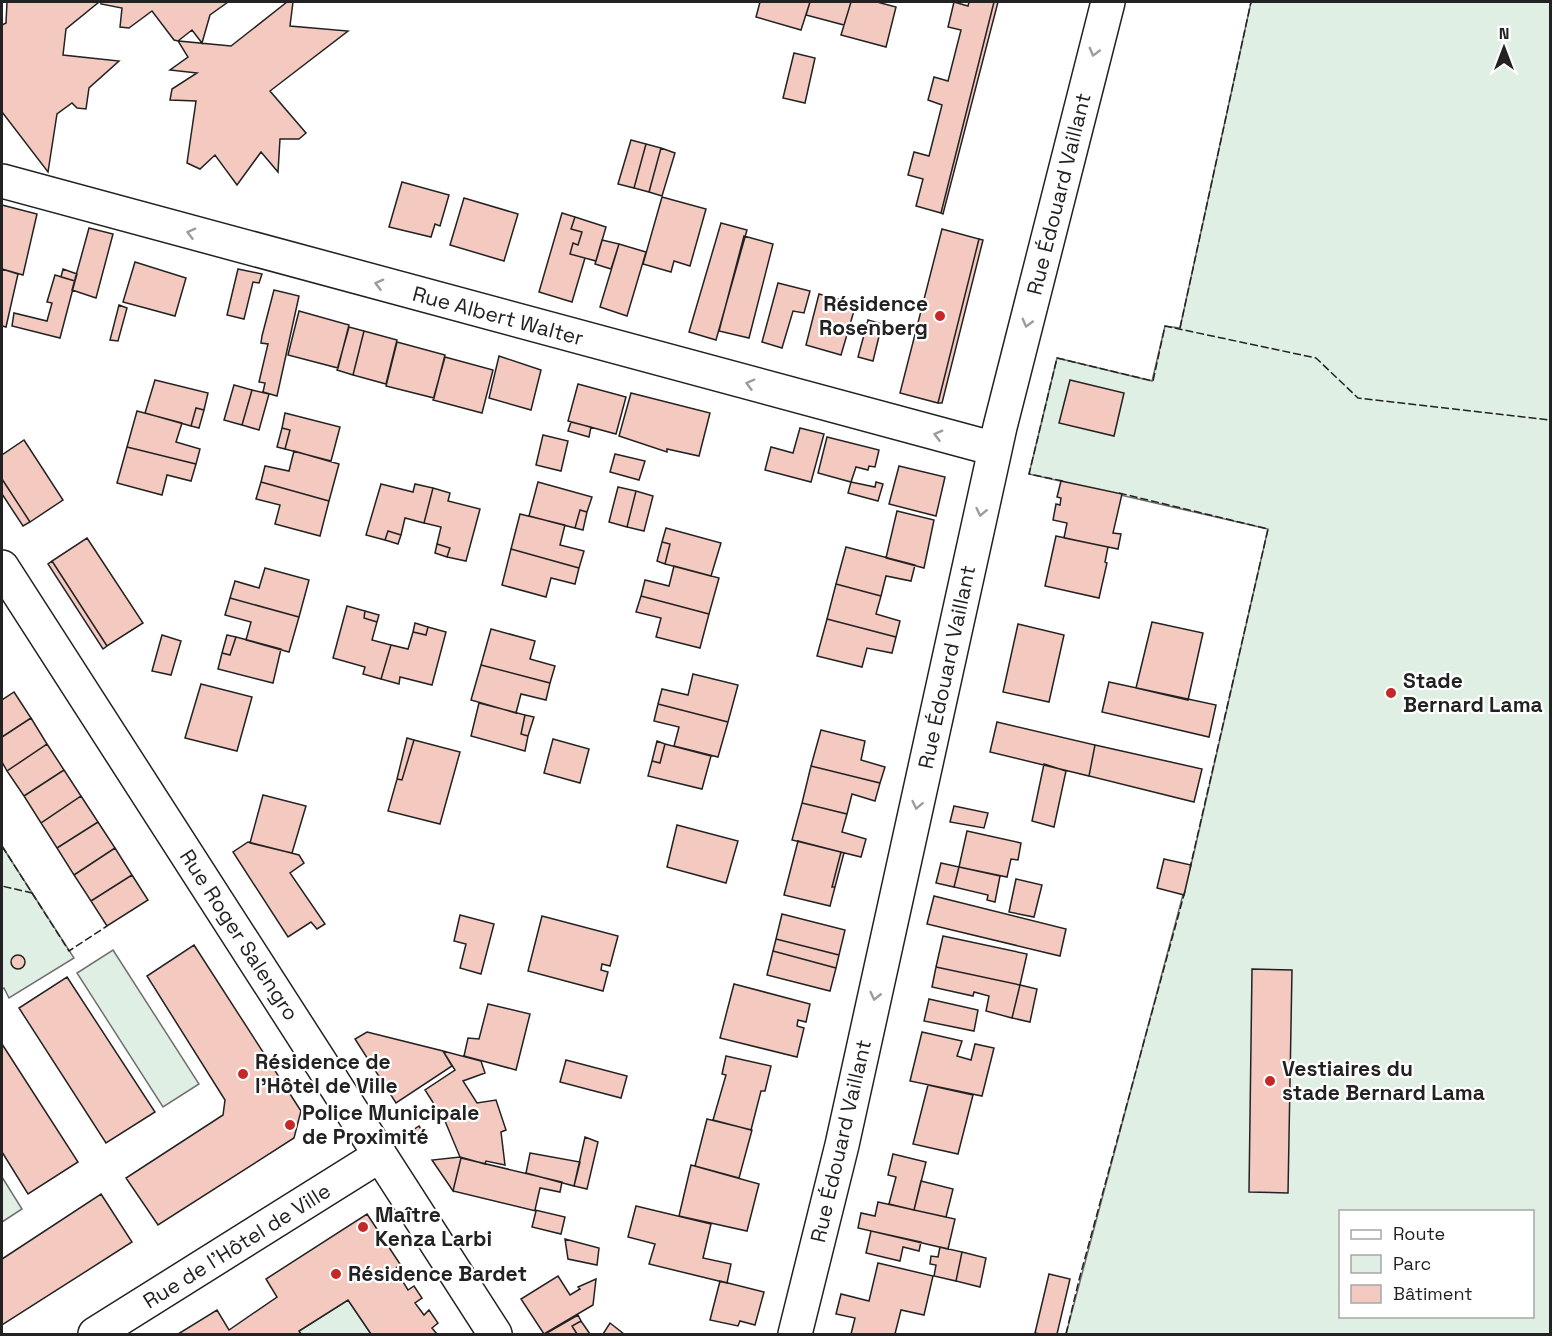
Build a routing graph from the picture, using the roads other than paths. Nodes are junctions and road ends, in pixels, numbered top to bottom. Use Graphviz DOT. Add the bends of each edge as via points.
graph roads {
  1 [pos="1107,2"];
  2 [pos="2,181"];
  3 [pos="995,449"];
  4 [pos="2,567"];
  5 [pos="379,1156"];
  6 [pos="94,1335"];
  7 [pos="495,1335"];
  8 [pos="795,1335"];
  1 -- 3 [label="street, Rue Édouard Vaillant, one-way"];
  3 -- 2 [label="street, Rue Albert Walter, one-way"];
  3 -- 8 [label="street, Rue Édouard Vaillant, one-way" via="842,1145"];
  4 -- 5 [label="street, Rue Roger Salengro"];
  5 -- 6 [label="street, Rue de l'Hôtel de Ville"];
  5 -- 7 [label="street, Rue Roger Salengro"];
}
